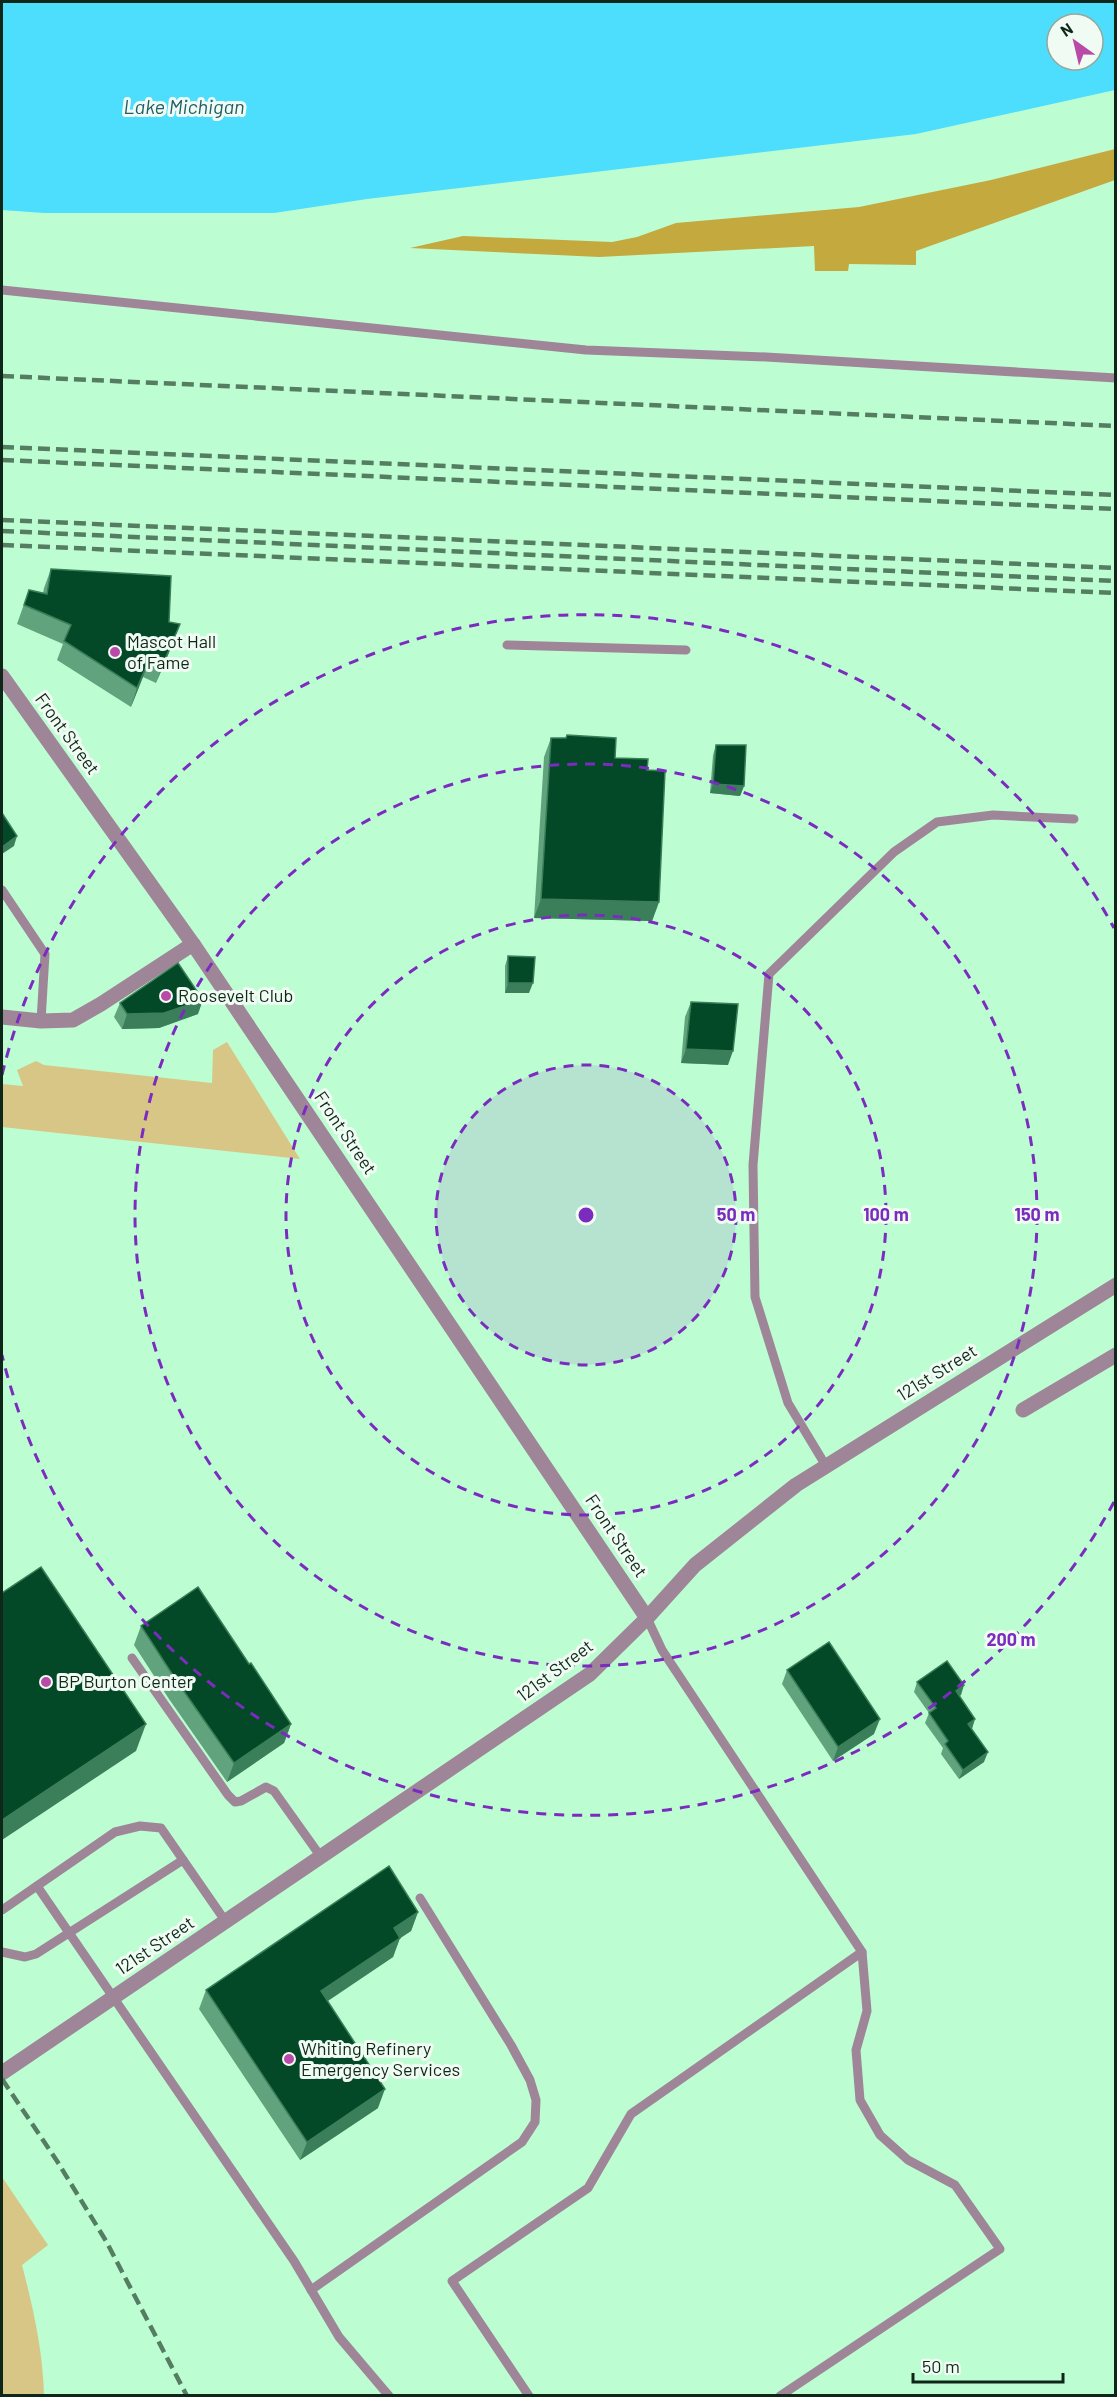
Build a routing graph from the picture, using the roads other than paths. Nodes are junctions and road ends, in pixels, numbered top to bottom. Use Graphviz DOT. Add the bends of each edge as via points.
graph roads {
  1 [pos="2,290"];
  2 [pos="1116,378"];
  3 [pos="507,645"];
  4 [pos="686,650"];
  5 [pos="2,676"];
  6 [pos="1074,819"];
  7 [pos="2,890"];
  8 [pos="193,944"];
  9 [pos="2,1017"];
  10 [pos="41,1021"];
  11 [pos="1116,1285"];
  12 [pos="1116,1355"];
  13 [pos="1023,1410"];
  14 [pos="826,1466"];
  15 [pos="647,1618"];
  16 [pos="132,1658"];
  17 [pos="321,1857"];
  18 [pos="183,1860"];
  19 [pos="37,1886"];
  20 [pos="420,1898"];
  21 [pos="2,1910"];
  22 [pos="226,1922"];
  23 [pos="68,1933"];
  24 [pos="2,1952"];
  25 [pos="862,1952"];
  26 [pos="114,1998"];
  27 [pos="2,2073"];
  28 [pos="311,2290"];
  29 [pos="389,2396"];
  30 [pos="529,2396"];
  31 [pos="780,2396"];
  1 -- 2 [label="lane" via="586,350"];
  3 -- 4 [label="lane"];
  5 -- 8 [label="street, Front Street"];
  6 -- 14 [label="lane" via="993,815 937,822 894,852 769,974 753,1165 755,1297 788,1403"];
  7 -- 10 [label="lane" via="45,954"];
  8 -- 10 [label="street" via="85,1014 73,1020"];
  8 -- 15 [label="street, Front Street"];
  9 -- 10 [label="street"];
  11 -- 14 [label="street, 121st Street"];
  12 -- 13 [label="street"];
  14 -- 15 [label="street, 121st Street" via="695,1565"];
  15 -- 17 [label="street, 121st Street" via="590,1674"];
  15 -- 25 [label="lane" via="662,1650"];
  16 -- 17 [label="lane" via="228,1795 235,1802 266,1787 274,1791"];
  17 -- 22 [label="street, 121st Street"];
  18 -- 19 [label="lane" via="160,1828 140,1826 115,1832"];
  18 -- 22 [label="lane"];
  18 -- 23 [label="lane"];
  19 -- 21 [label="lane"];
  19 -- 23 [label="lane"];
  20 -- 28 [label="lane" via="530,2080 536,2100 535,2121 522,2142"];
  22 -- 26 [label="street, 121st Street"];
  23 -- 24 [label="lane" via="26,1957"];
  23 -- 26 [label="lane"];
  25 -- 30 [label="lane" via="630,2114 588,2188 452,2281"];
  25 -- 31 [label="lane" via="867,2011 856,2050 860,2100 880,2135 908,2160 955,2185 1000,2248"];
  26 -- 27 [label="street, 121st Street"];
  26 -- 28 [label="lane"];
  28 -- 29 [label="lane" via="339,2337"];
}
